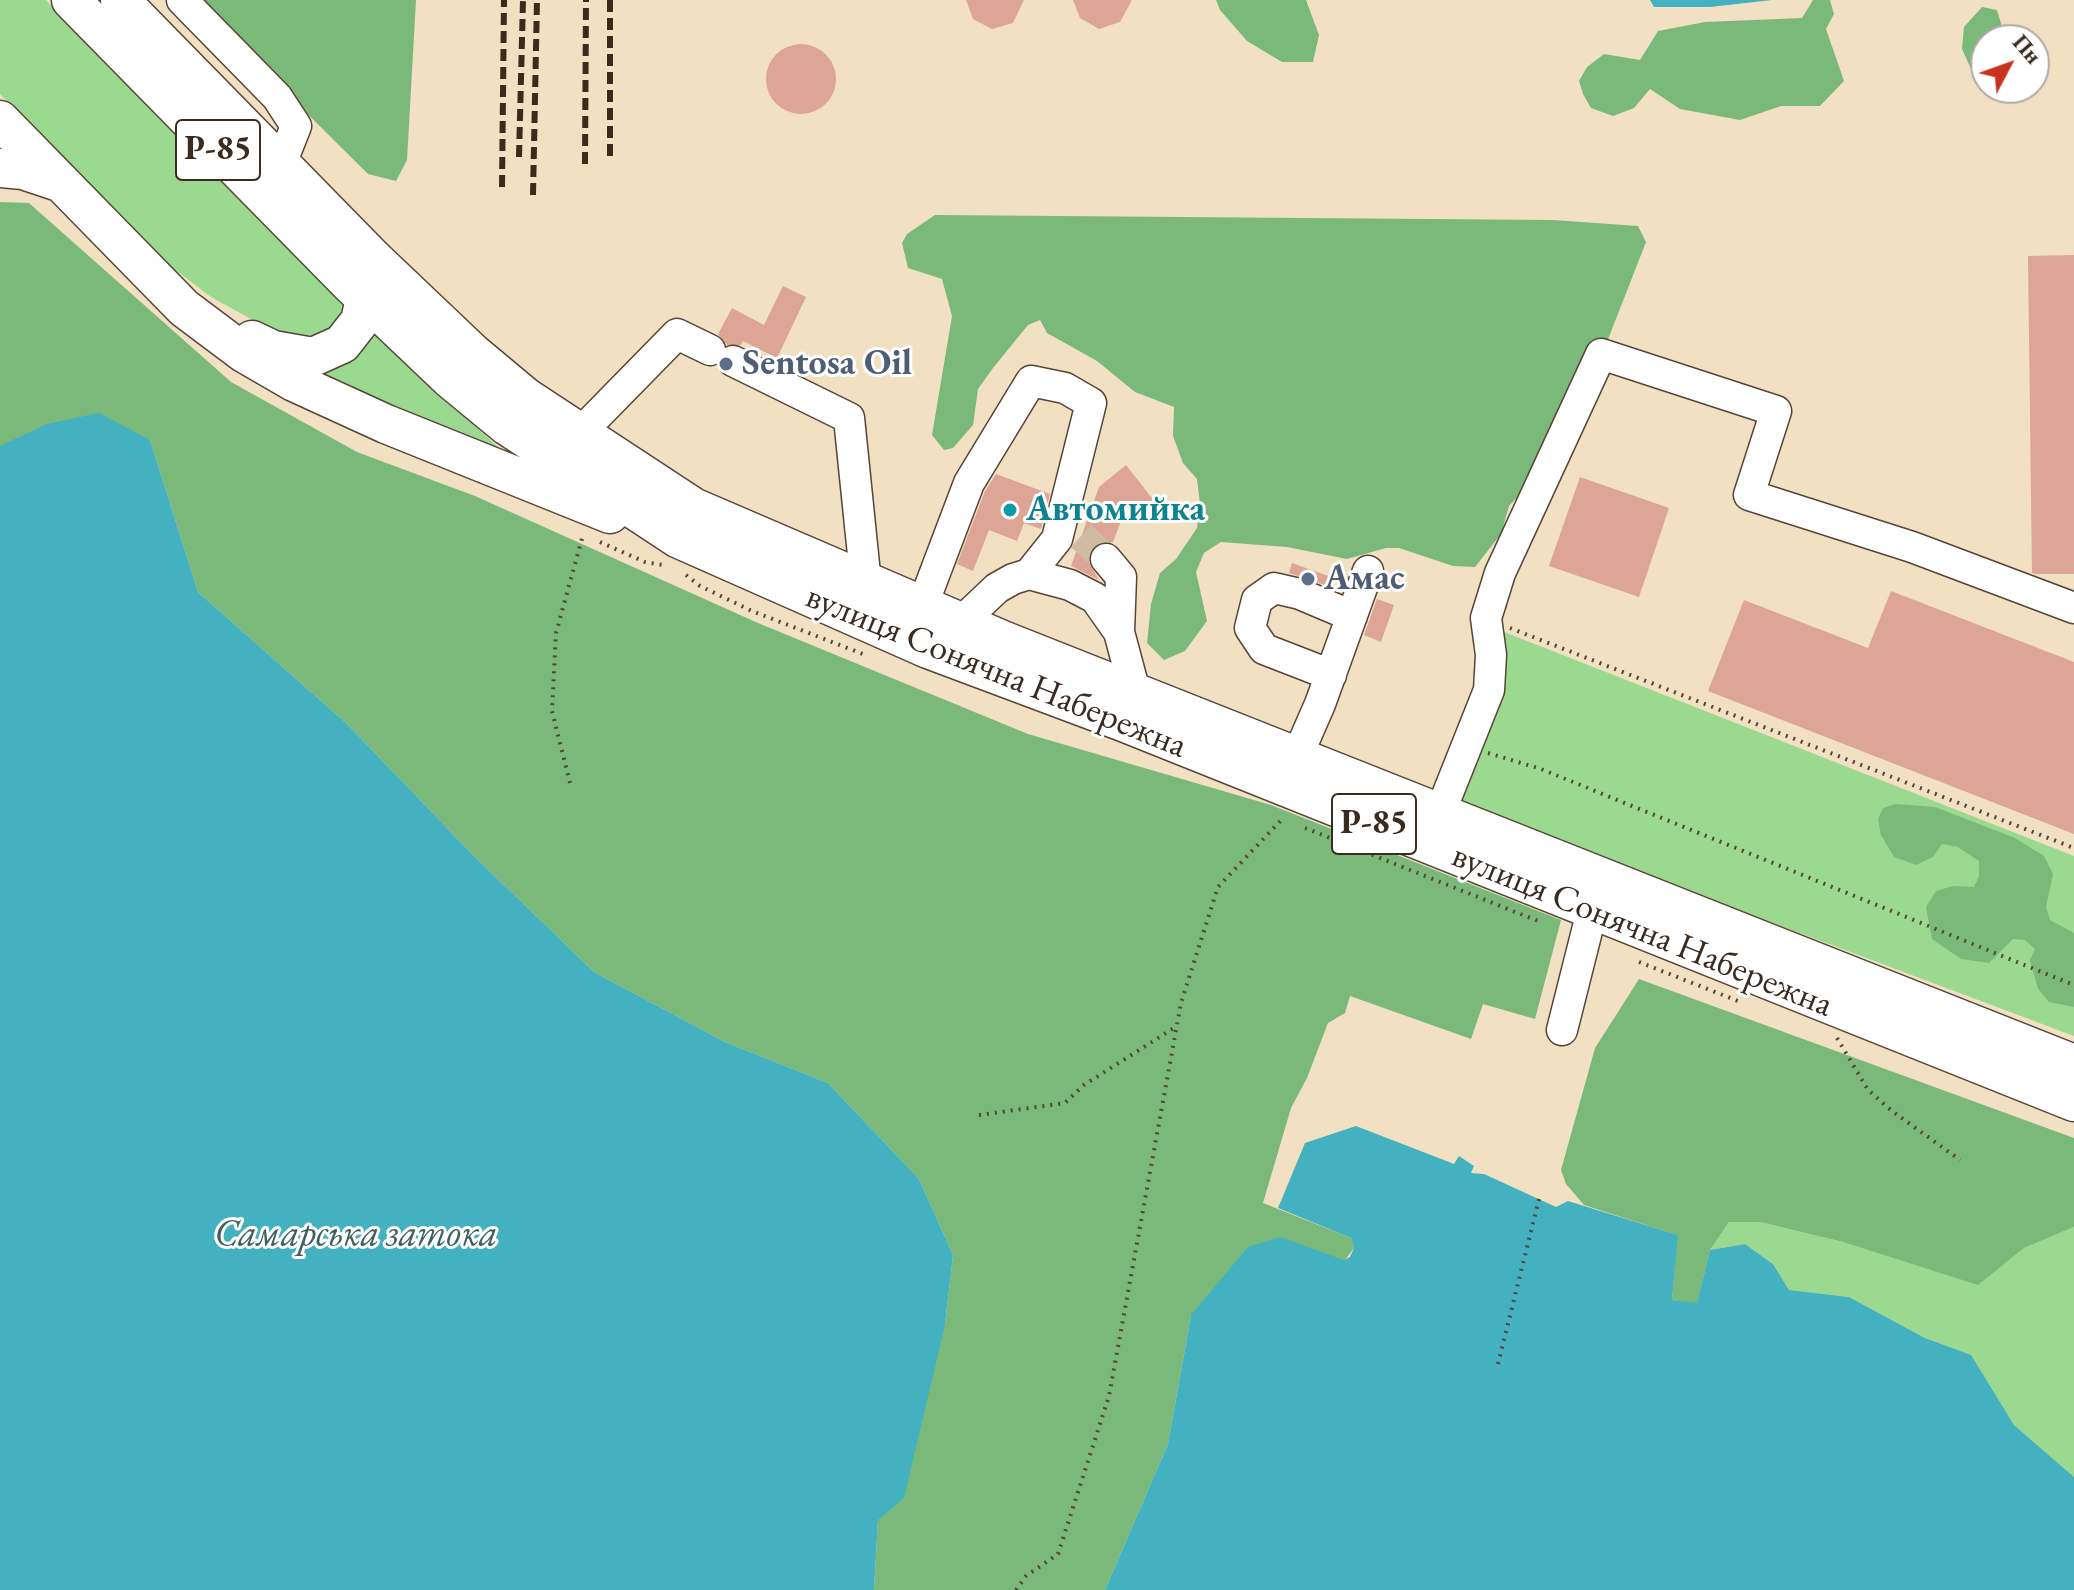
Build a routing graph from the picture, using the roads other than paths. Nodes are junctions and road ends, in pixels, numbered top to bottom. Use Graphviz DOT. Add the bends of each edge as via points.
graph roads {
  1 [pos="71,0"];
  2 [pos="120,0"];
  3 [pos="182,0"];
  4 [pos="0,120"];
  5 [pos="281,164"];
  6 [pos="0,168"];
  7 [pos="60,182"];
  8 [pos="373,258"];
  9 [pos="366,300"];
  10 [pos="184,308"];
  11 [pos="580,433"];
  12 [pos="677,538"];
  13 [pos="1106,559"];
  14 [pos="1368,571"];
  15 [pos="1029,574"];
  16 [pos="866,584"];
  17 [pos="2074,608"];
  18 [pos="1352,616"];
  19 [pos="938,623"];
  20 [pos="1119,632"];
  21 [pos="1331,675"];
  22 [pos="1129,707"];
  23 [pos="1291,779"];
  24 [pos="1440,813"];
  25 [pos="1592,911"];
  26 [pos="1562,1030"];
  27 [pos="2074,1064"];
  28 [pos="2074,1102"];
  1 -- 9 [label="main road, вулиця Сонячна Набережна / Р-85"];
  2 -- 5 [label="main road, вулиця Сонячна Набережна / Р-85"];
  3 -- 5 [label="lane" via="277,97 296,126"];
  4 -- 7 [label="main road"];
  5 -- 8 [label="main road, вулиця Сонячна Набережна / Р-85"];
  6 -- 7 [label="main road"];
  7 -- 10 [label="main road"];
  8 -- 9 [label="main road"];
  8 -- 11 [label="main road, вулиця Сонячна Набережна / Р-85" via="473,353"];
  9 -- 10 [label="main road" via="360,321 342,344 313,357 273,350"];
  9 -- 12 [label="main road, вулиця Сонячна Набережна / Р-85" via="507,426"];
  10 -- 12 [label="main road" via="294,382 386,424"];
  11 -- 16 [label="main road, вулиця Сонячна Набережна / Р-85" via="693,507"];
  11 -- 16 [label="lane" via="677,334 849,418"];
  12 -- 19 [label="main road, вулиця Сонячна Набережна / Р-85"];
  13 -- 20 [label="lane" via="1121,577"];
  14 -- 18 [label="lane"];
  15 -- 19 [label="lane"];
  15 -- 19 [label="lane" via="1072,528 1091,403 1065,388 1031,381 969,483"];
  15 -- 20 [label="lane" via="1095,598"];
  16 -- 19 [label="main road, вулиця Сонячна Набережна / Р-85"];
  17 -- 24 [label="lane" via="1912,547 1749,495 1776,411 1601,354 1500,573 1486,618 1489,690"];
  18 -- 21 [label="lane"];
  18 -- 21 [label="lane" via="1274,588 1257,600 1250,628 1264,649"];
  19 -- 22 [label="main road, вулиця Сонячна Набережна / Р-85"];
  20 -- 22 [label="lane"];
  21 -- 23 [label="lane"];
  22 -- 23 [label="main road, вулиця Сонячна Набережна / Р-85"];
  23 -- 24 [label="main road, вулиця Сонячна Набережна / Р-85"];
  23 -- 25 [label="main road, вулиця Сонячна Набережна / Р-85"];
  24 -- 27 [label="main road, вулиця Сонячна Набережна / Р-85"];
  25 -- 26 [label="lane"];
  25 -- 28 [label="main road, вулиця Сонячна Набережна / Р-85"];
}
